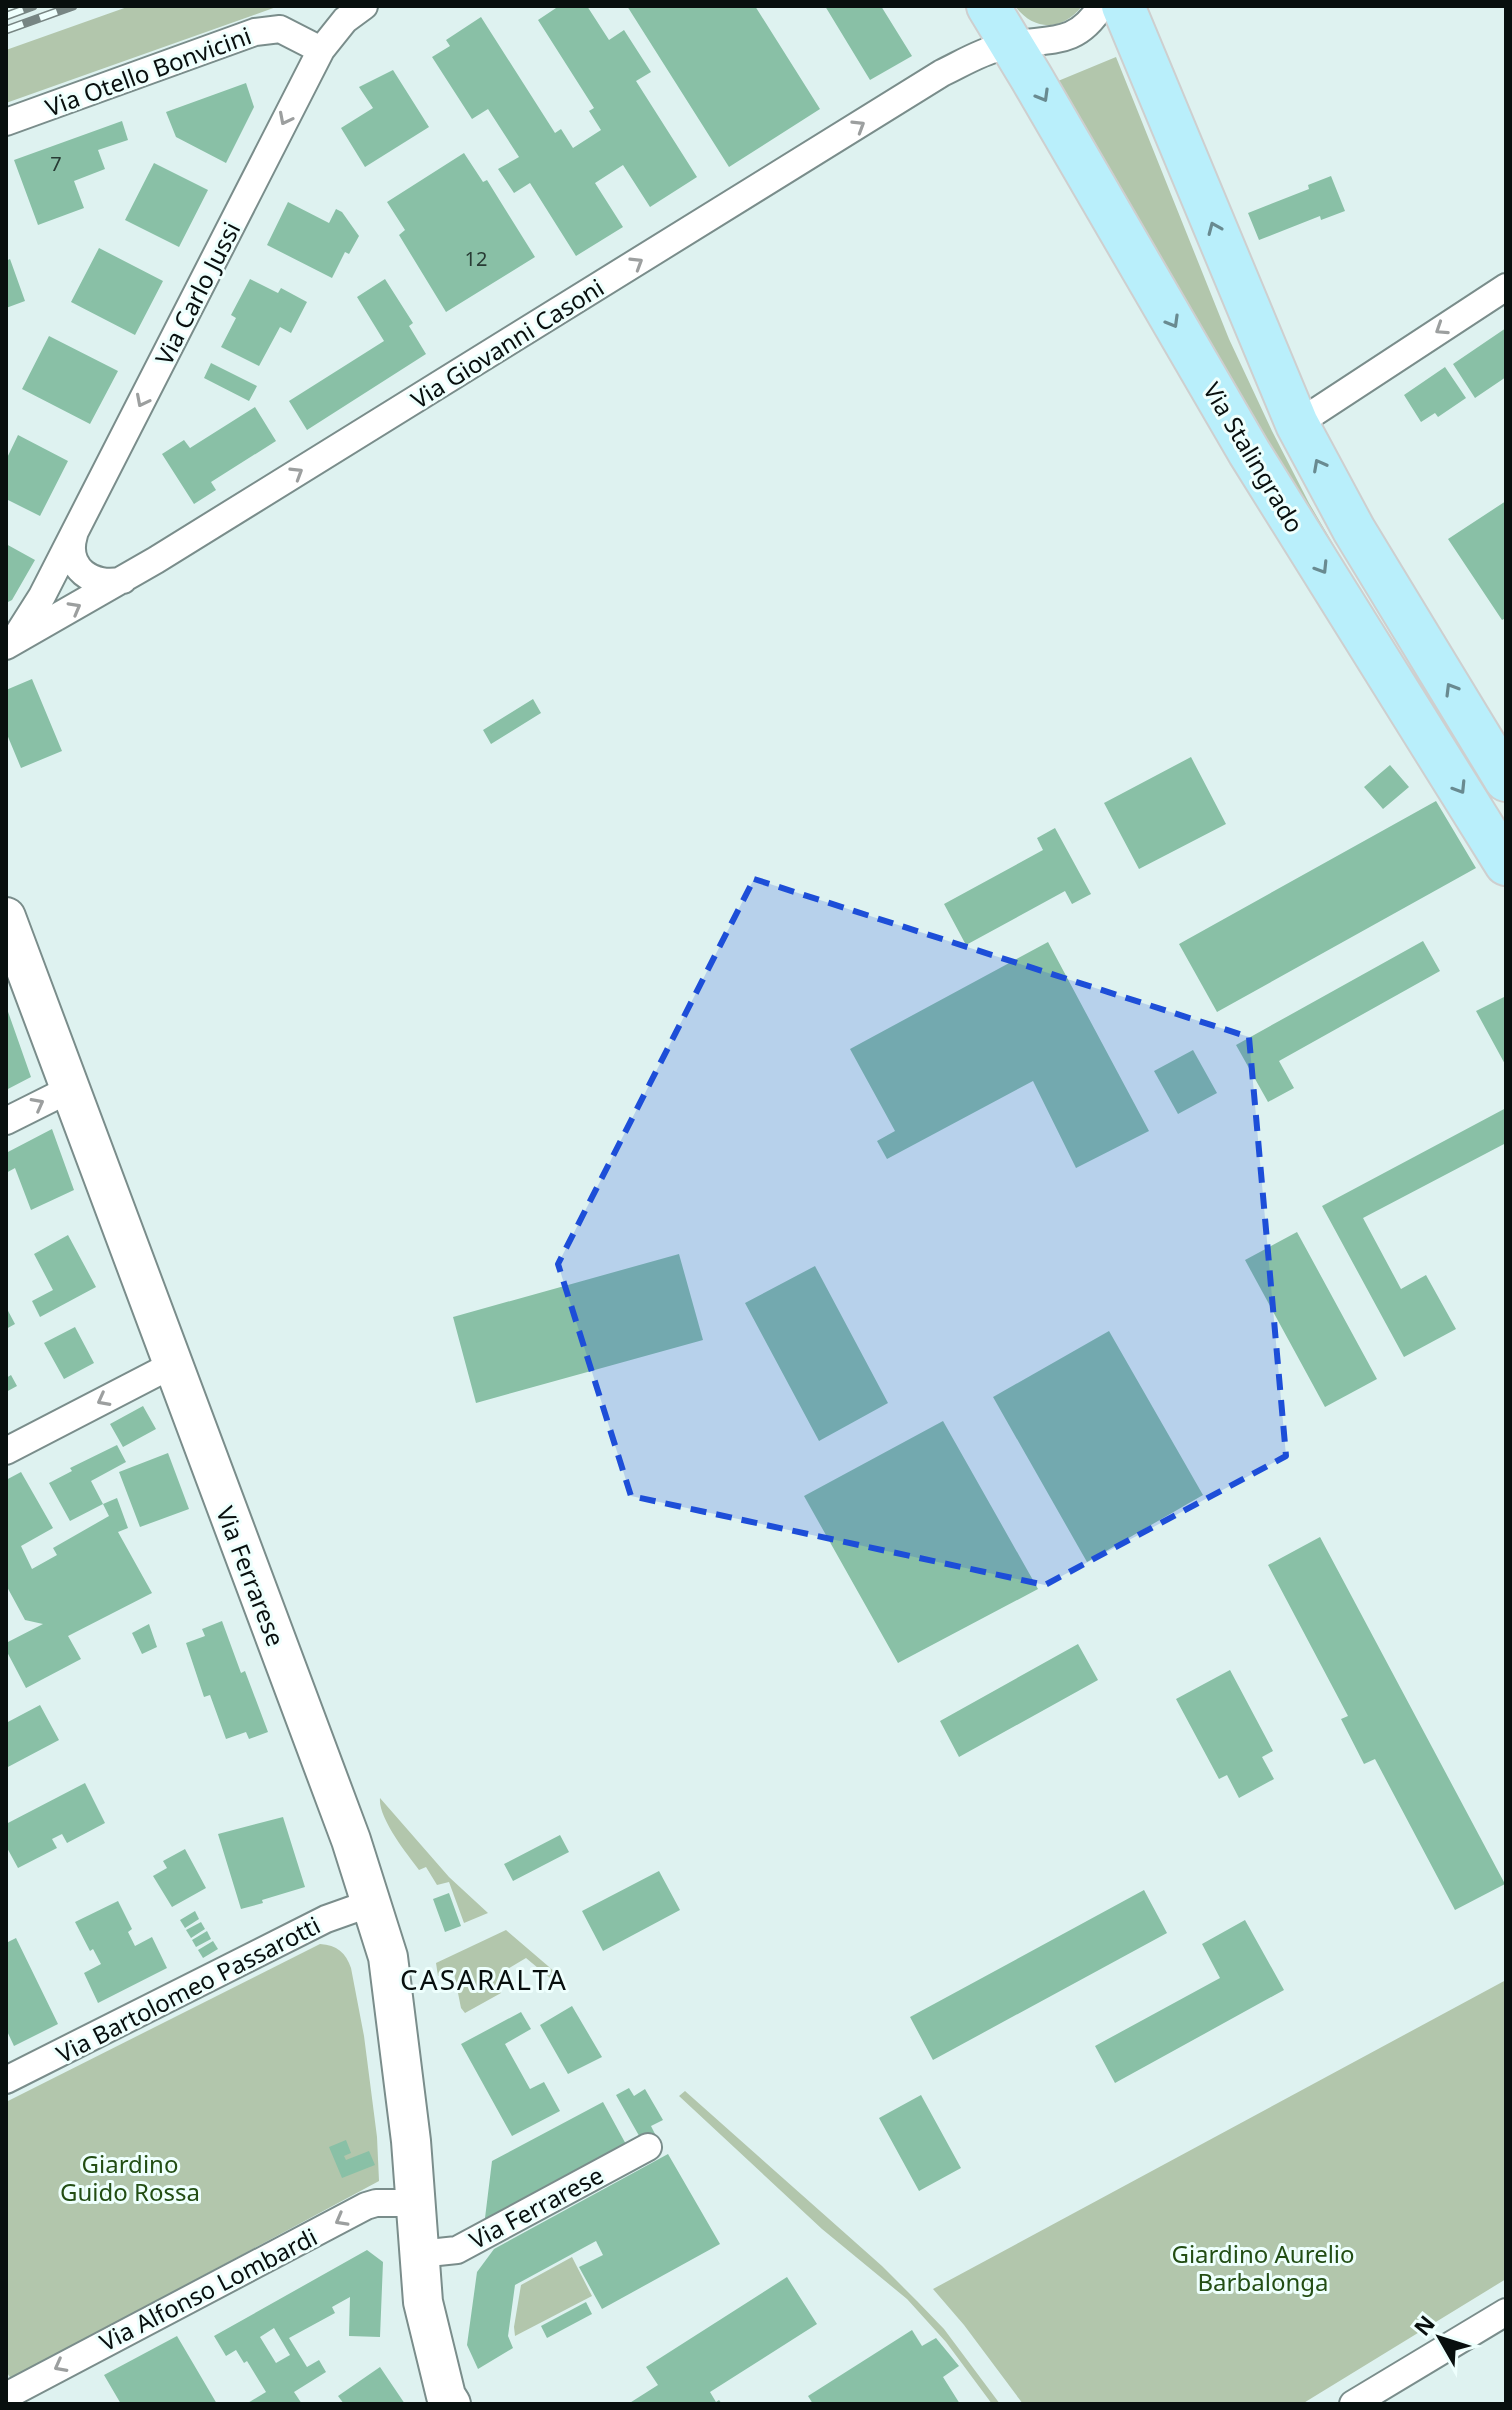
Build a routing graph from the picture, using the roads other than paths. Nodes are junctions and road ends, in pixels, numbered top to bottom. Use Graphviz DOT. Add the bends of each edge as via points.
graph roads {
  1 [pos="364,6"];
  2 [pos="988,6"];
  3 [pos="1101,6"];
  4 [pos="1123,6"];
  5 [pos="1010,45"];
  6 [pos="321,50"];
  7 [pos="6,122"];
  8 [pos="1506,287"];
  9 [pos="1297,424"];
  10 [pos="74,535"];
  11 [pos="124,580"];
  12 [pos="6,646"];
  13 [pos="1506,780"];
  14 [pos="1506,864"];
  15 [pos="6,917"];
  16 [pos="70,1089"];
  17 [pos="6,1121"];
  18 [pos="172,1365"];
  19 [pos="6,1451"];
  20 [pos="371,1903"];
  21 [pos="6,2080"];
  22 [pos="648,2147"];
  23 [pos="415,2203"];
  24 [pos="419,2254"];
  25 [pos="1506,2312"];
  26 [pos="6,2396"];
  27 [pos="451,2404"];
  28 [pos="1353,2404"];
  1 -- 6 [label="street"];
  2 -- 5 [label="main road, Via Stalingrado"];
  3 -- 5 [label="street" via="1071,36"];
  9 -- 4 [label="main road, Via Stalingrado, one-way"];
  11 -- 5 [label="street, Via Giovanni Casoni, one-way" via="942,73"];
  5 -- 14 [label="main road, Via Stalingrado, one-way" via="1249,452"];
  6 -- 7 [label="street, Via Otello Bonvicini" via="280,29 255,32"];
  6 -- 10 [label="street, Via Carlo Jussi, one-way"];
  8 -- 9 [label="street, one-way"];
  13 -- 9 [label="main road, Via Stalingrado, one-way" via="1354,530"];
  10 -- 11 [label="street" via="72,555 82,573 102,583"];
  10 -- 12 [label="street, Via Carlo Jussi" via="34,612"];
  12 -- 11 [label="street, Via Giovanni Casoni, one-way"];
  15 -- 16 [label="main road, Via Ferrarese"];
  17 -- 16 [label="street, one-way"];
  16 -- 18 [label="main road, Via Ferrarese"];
  18 -- 19 [label="street, one-way"];
  18 -- 20 [label="main road, Via Ferrarese"];
  20 -- 21 [label="street, Via Bartolomeo Passarotti" via="326,1919"];
  20 -- 23 [label="main road, Via Ferrarese" via="388,1957"];
  22 -- 24 [label="street, Via Ferrarese" via="457,2250"];
  23 -- 24 [label="main road, Via Ferrarese"];
  23 -- 26 [label="street, Via Alfonso Lombardi, one-way" via="366,2206"];
  24 -- 27 [label="main road, Via Ferrarese" via="423,2302"];
  25 -- 28 [label="street"];
}
